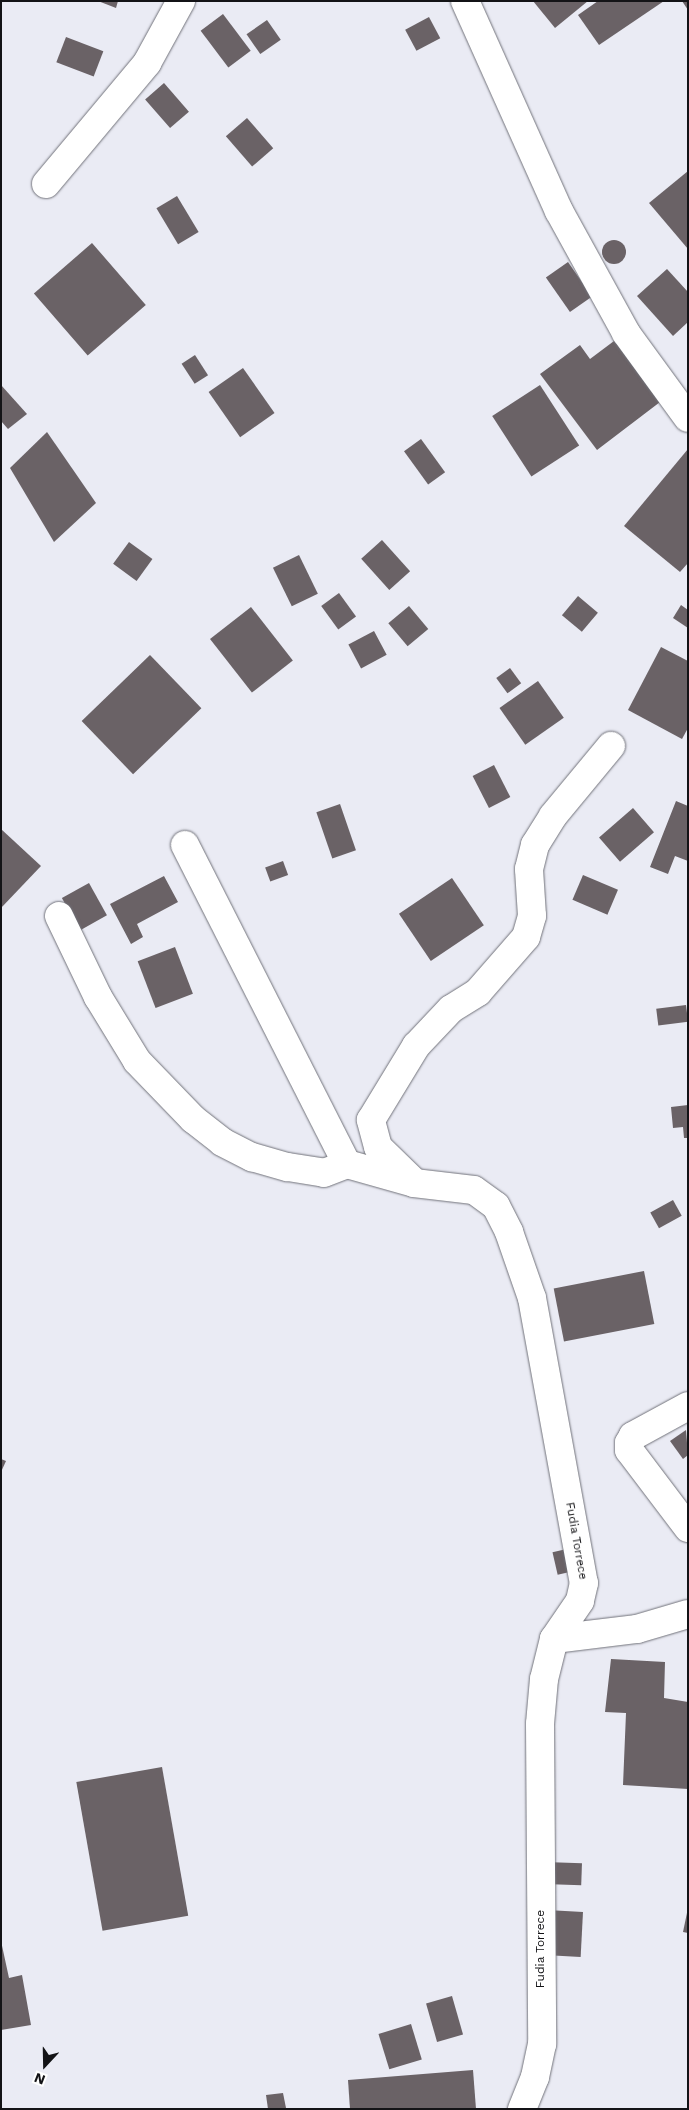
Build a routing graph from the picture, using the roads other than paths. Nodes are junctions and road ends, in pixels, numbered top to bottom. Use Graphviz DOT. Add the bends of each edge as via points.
graph roads {
  1 [pos="181,1"];
  2 [pos="464,1"];
  3 [pos="46,184"];
  4 [pos="688,418"];
  5 [pos="611,746"];
  6 [pos="185,845"];
  7 [pos="59,916"];
  8 [pos="347,1164"];
  9 [pos="414,1183"];
  10 [pos="688,1406"];
  11 [pos="688,1528"];
  12 [pos="688,1614"];
  13 [pos="554,1639"];
  14 [pos="522,2109"];
  1 -- 3 [label="street" via="147,63"];
  2 -- 4 [label="street" via="559,211 626,333"];
  5 -- 9 [label="street" via="553,816 535,845 529,869 532,916 526,937 478,992 451,1009 416,1046 371,1120 378,1146"];
  6 -- 8 [label="street"];
  7 -- 8 [label="street" via="98,997 137,1061 193,1119 222,1142 252,1157 324,1173"];
  8 -- 9 [label="street, Fudia Torrece"];
  9 -- 13 [label="street, Fudia Torrece" via="474,1190 496,1206 510,1232 532,1298 584,1583 580,1601"];
  10 -- 11 [label="street" via="633,1436 629,1450"];
  12 -- 13 [label="street" via="637,1629"];
  13 -- 14 [label="street, Fudia Torrece" via="547,1657 540,1724 542,2044 535,2078"];
}
